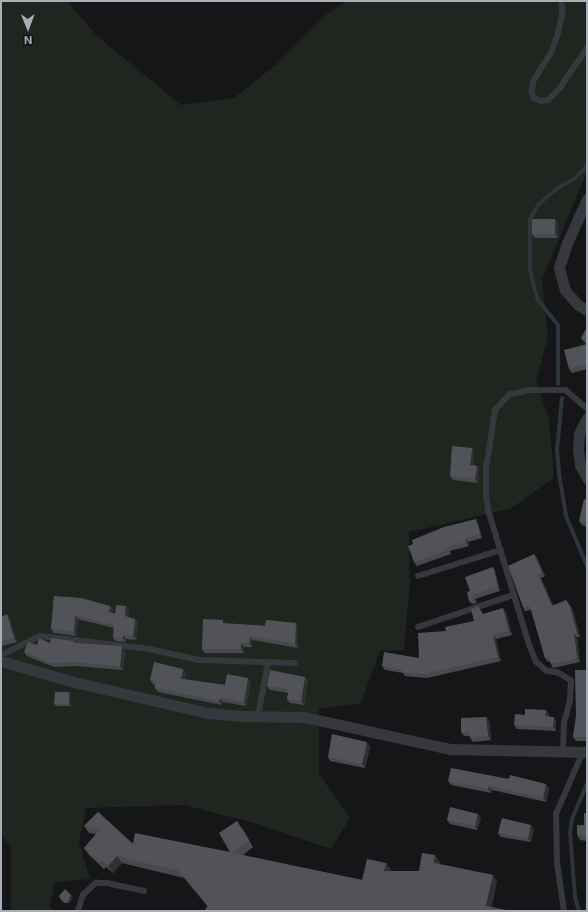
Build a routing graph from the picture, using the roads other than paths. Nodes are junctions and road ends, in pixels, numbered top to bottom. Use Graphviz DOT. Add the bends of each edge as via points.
graph roads {
  1 [pos="562,1"];
  2 [pos="587,48"];
  3 [pos="587,198"];
  4 [pos="587,310"];
  5 [pos="587,408"];
  6 [pos="587,418"];
  7 [pos="587,478"];
  8 [pos="500,550"];
  9 [pos="418,576"];
  10 [pos="514,595"];
  11 [pos="418,627"];
  12 [pos="1,655"];
  13 [pos="1,661"];
  14 [pos="268,662"];
  15 [pos="295,663"];
  16 [pos="258,716"];
  17 [pos="563,751"];
  18 [pos="585,752"];
  19 [pos="144,891"];
  20 [pos="78,911"];
  21 [pos="564,911"];
  1 -- 2 [label="lane" via="563,14 558,35 552,52 534,81 534,98 548,100 560,88"];
  3 -- 4 [label="street" via="566,243 559,268 565,290 578,305"];
  5 -- 8 [label="lane" via="566,390 559,390 516,392 509,395 495,410 489,441 486,496"];
  6 -- 7 [label="street" via="579,434 578,450 580,465"];
  8 -- 9 [label="lane"];
  8 -- 10 [label="lane"];
  10 -- 11 [label="lane"];
  10 -- 17 [label="lane" via="536,662 546,672 558,673 571,681 570,700 564,722"];
  12 -- 14 [label="lane" via="40,636 149,649 199,660"];
  13 -- 16 [label="street" via="165,704 208,713"];
  14 -- 15 [label="lane"];
  14 -- 16 [label="lane"];
  16 -- 17 [label="street" via="304,717 450,749"];
  17 -- 18 [label="street"];
  18 -- 21 [label="lane" via="557,808 555,820 557,863"];
  19 -- 20 [label="lane" via="107,883 96,884 82,894"];
}
